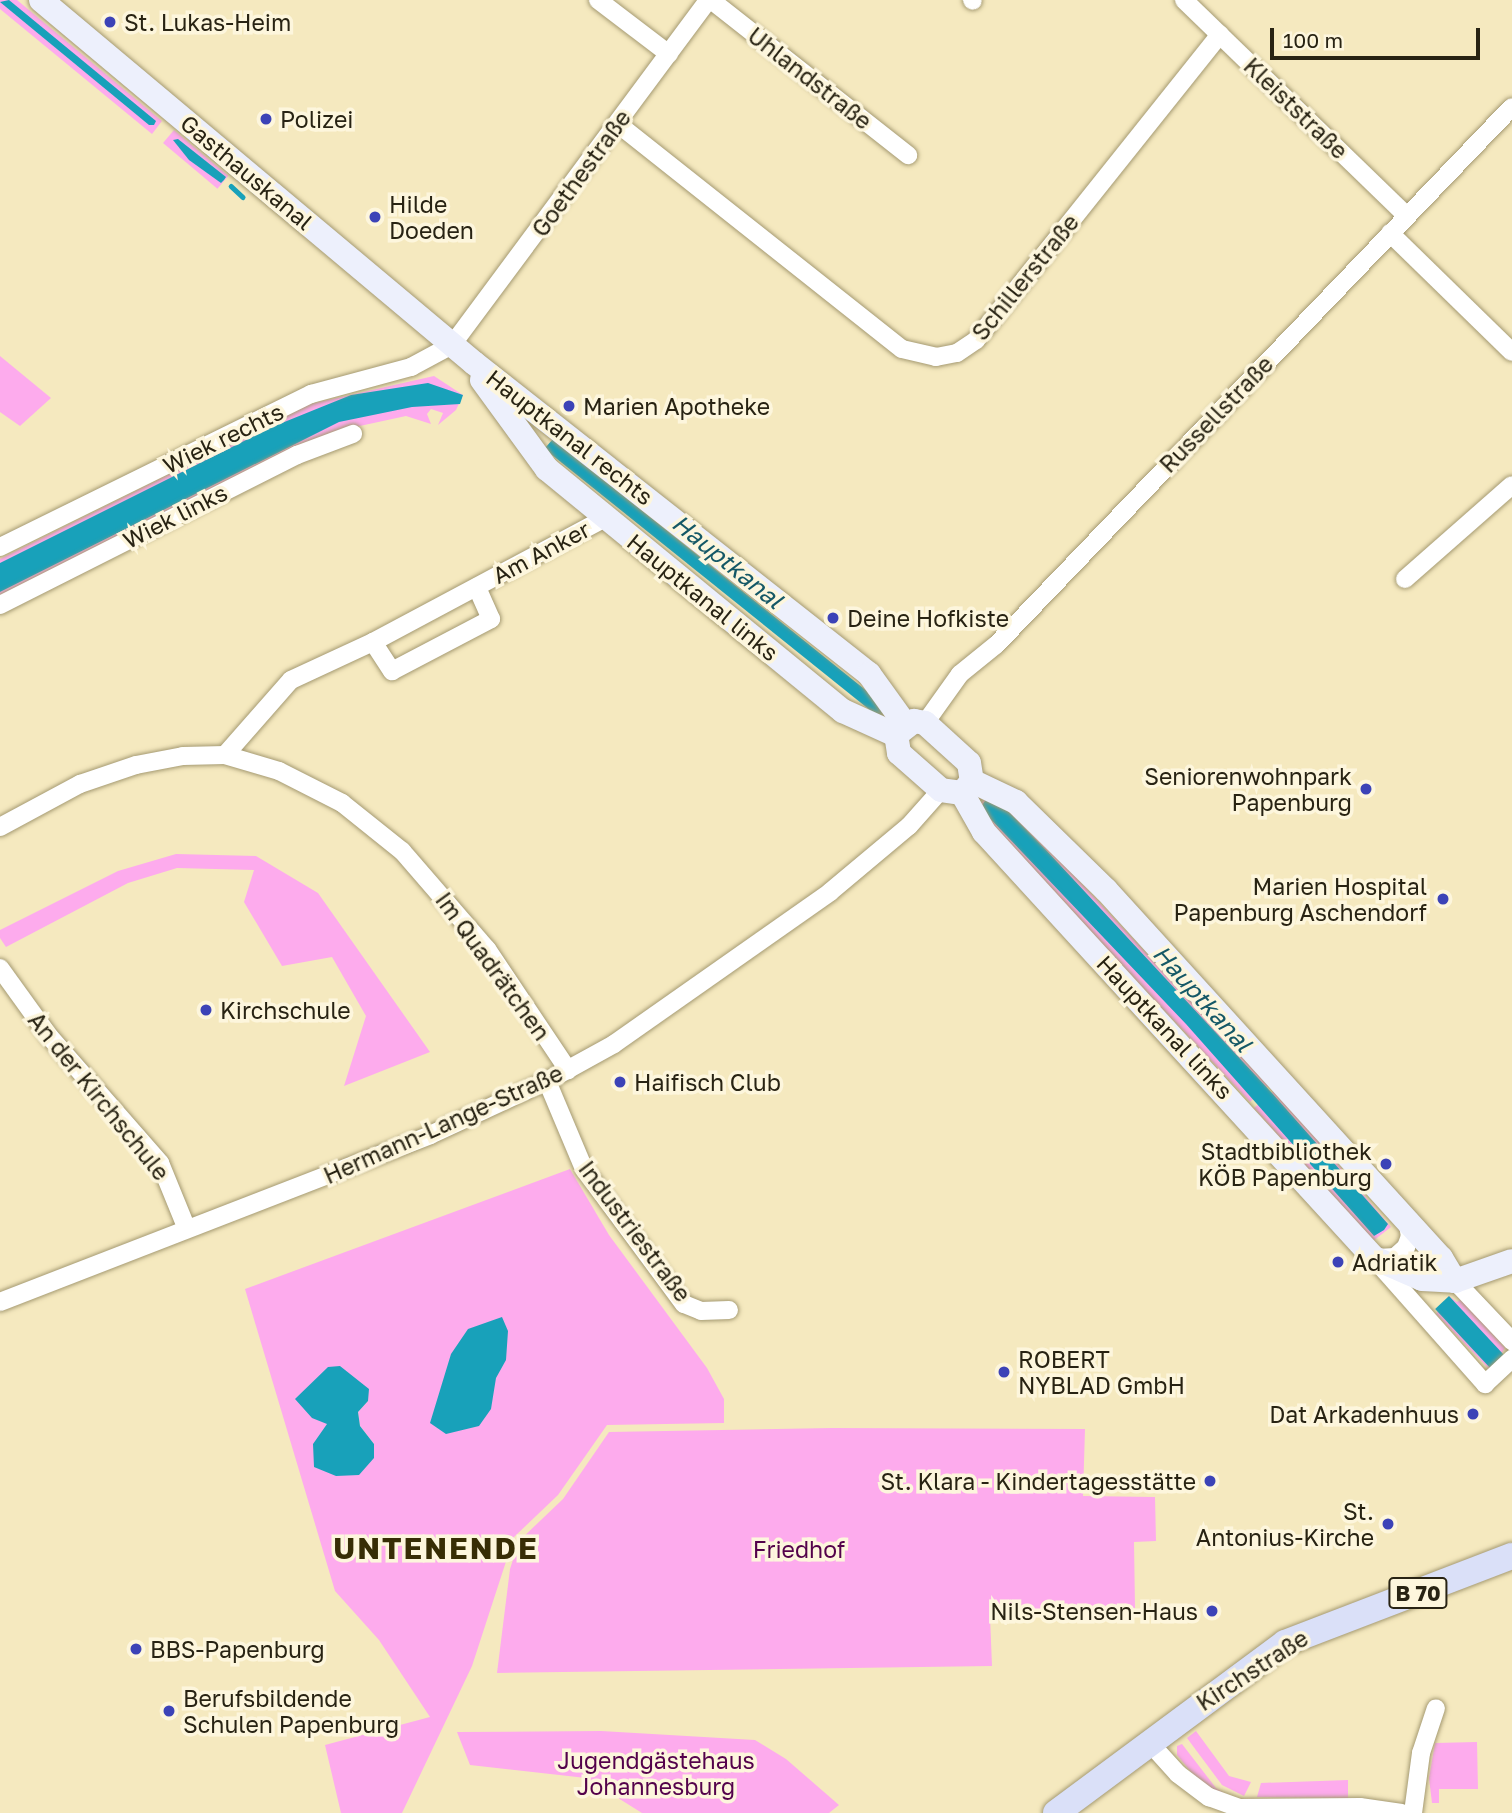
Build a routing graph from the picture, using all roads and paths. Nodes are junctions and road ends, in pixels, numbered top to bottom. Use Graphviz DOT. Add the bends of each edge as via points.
graph roads {
  1 [pos="41,0"];
  2 [pos="598,0"];
  3 [pos="710,0"];
  4 [pos="1184,0"];
  5 [pos="1220,34"];
  6 [pos="669,54"];
  7 [pos="1512,107"];
  8 [pos="618,124"];
  9 [pos="908,155"];
  10 [pos="1407,216"];
  11 [pos="1390,233"];
  12 [pos="452,345"];
  13 [pos="1512,352"];
  14 [pos="554,422"];
  15 [pos="353,433"];
  16 [pos="524,439"];
  17 [pos="1512,485"];
  18 [pos="606,518"];
  19 [pos="0,547"];
  20 [pos="1405,579"];
  21 [pos="477,587"];
  22 [pos="0,605"];
  23 [pos="373,642"];
  24 [pos="909,727"];
  25 [pos="225,755"];
  26 [pos="958,788"];
  27 [pos="0,827"];
  28 [pos="0,968"];
  29 [pos="568,1070"];
  30 [pos="547,1081"];
  31 [pos="1407,1220"];
  32 [pos="187,1228"];
  33 [pos="1374,1258"];
  34 [pos="1441,1258"];
  35 [pos="1508,1263"];
  36 [pos="1401,1278"];
  37 [pos="1455,1281"];
  38 [pos="0,1302"];
  39 [pos="729,1310"];
  40 [pos="1512,1341"];
  41 [pos="1512,1359"];
  42 [pos="1512,1556"];
  43 [pos="1436,1708"];
  44 [pos="1149,1742"];
  45 [pos="1056,1813"];
  46 [pos="1402,1813"];
  47 [pos="1413,1813"];
  1 -- 12 [label="street, Gasthauskanal"];
  2 -- 6 [label="street"];
  3 -- 6 [label="street, Goethestraße"];
  3 -- 9 [label="street, Uhlandstraße"];
  4 -- 5 [label="street, Kleiststraße"];
  5 -- 8 [label="street, Schillerstraße" via="976,340 957,353 936,358 902,349"];
  5 -- 10 [label="street, Kleiststraße"];
  6 -- 8 [label="street, Goethestraße"];
  7 -- 10 [label="street, Russellstraße"];
  8 -- 12 [label="street, Goethestraße"];
  10 -- 11 [label="street, Russellstraße"];
  11 -- 13 [label="street"];
  11 -- 24 [label="street, Russellstraße" via="996,645 960,674"];
  12 -- 14 [label="street, Hauptkanal rechts"];
  12 -- 16 [label="street, Hauptkanal links"];
  12 -- 19 [label="street, Wiek rechts" via="411,367 311,394"];
  14 -- 16 [label="street" via="537,425"];
  14 -- 24 [label="street, Hauptkanal rechts" via="869,674"];
  15 -- 22 [label="street, Wiek links" via="297,455"];
  16 -- 18 [label="street, Hauptkanal links" via="547,469"];
  17 -- 20 [label="street"];
  18 -- 21 [label="street, Am Anker"];
  18 -- 24 [label="street, Hauptkanal links" via="843,711"];
  21 -- 23 [label="street, Am Anker"];
  21 -- 23 [label="street, Am Anker" via="491,619 392,671"];
  23 -- 25 [label="street, Am Anker" via="291,680"];
  24 -- 26 [label="street" via="899,753"];
  24 -- 26 [label="street, Hauptkanal links" via="970,762"];
  25 -- 27 [label="street, Im Quadrätchen" via="183,756 136,765 80,784"];
  25 -- 29 [label="street, Im Quadrätchen" via="279,771 342,803 402,851 487,950"];
  26 -- 29 [label="street, Hermann-Lange-Straße" via="851,876 722,971"];
  26 -- 31 [label="street" via="1016,802 1098,882"];
  26 -- 33 [label="street, Hauptkanal links" via="984,832"];
  28 -- 32 [label="street, An der Kirchschule" via="49,1036 160,1163"];
  29 -- 30 [label="street, Hermann-Lange-Straße"];
  30 -- 32 [label="street, Hermann-Lange-Straße" via="430,1135"];
  30 -- 39 [label="street, Industriestraße" via="584,1169 684,1304 701,1311"];
  31 -- 33 [label="street" via="1410,1237 1406,1247 1395,1257"];
  31 -- 34 [label="street"];
  32 -- 38 [label="street, Hermann-Lange-Straße"];
  33 -- 36 [label="street, Hauptkanal links"];
  34 -- 35 [label="street"];
  34 -- 36 [label="street" via="1424,1258"];
  34 -- 37 [label="street"];
  35 -- 37 [label="street"];
  36 -- 37 [label="street, Hauptkanal links"];
  36 -- 41 [label="street, Hauptkanal links" via="1485,1384"];
  37 -- 40 [label="street"];
  42 -- 44 [label="main road, Kirchstraße / B 70" via="1284,1643"];
  43 -- 47 [label="street" via="1421,1753 1420,1788"];
  44 -- 45 [label="main road, Kirchstraße / B 70"];
  44 -- 46 [label="street" via="1199,1789 1240,1808 1360,1807"];
}
